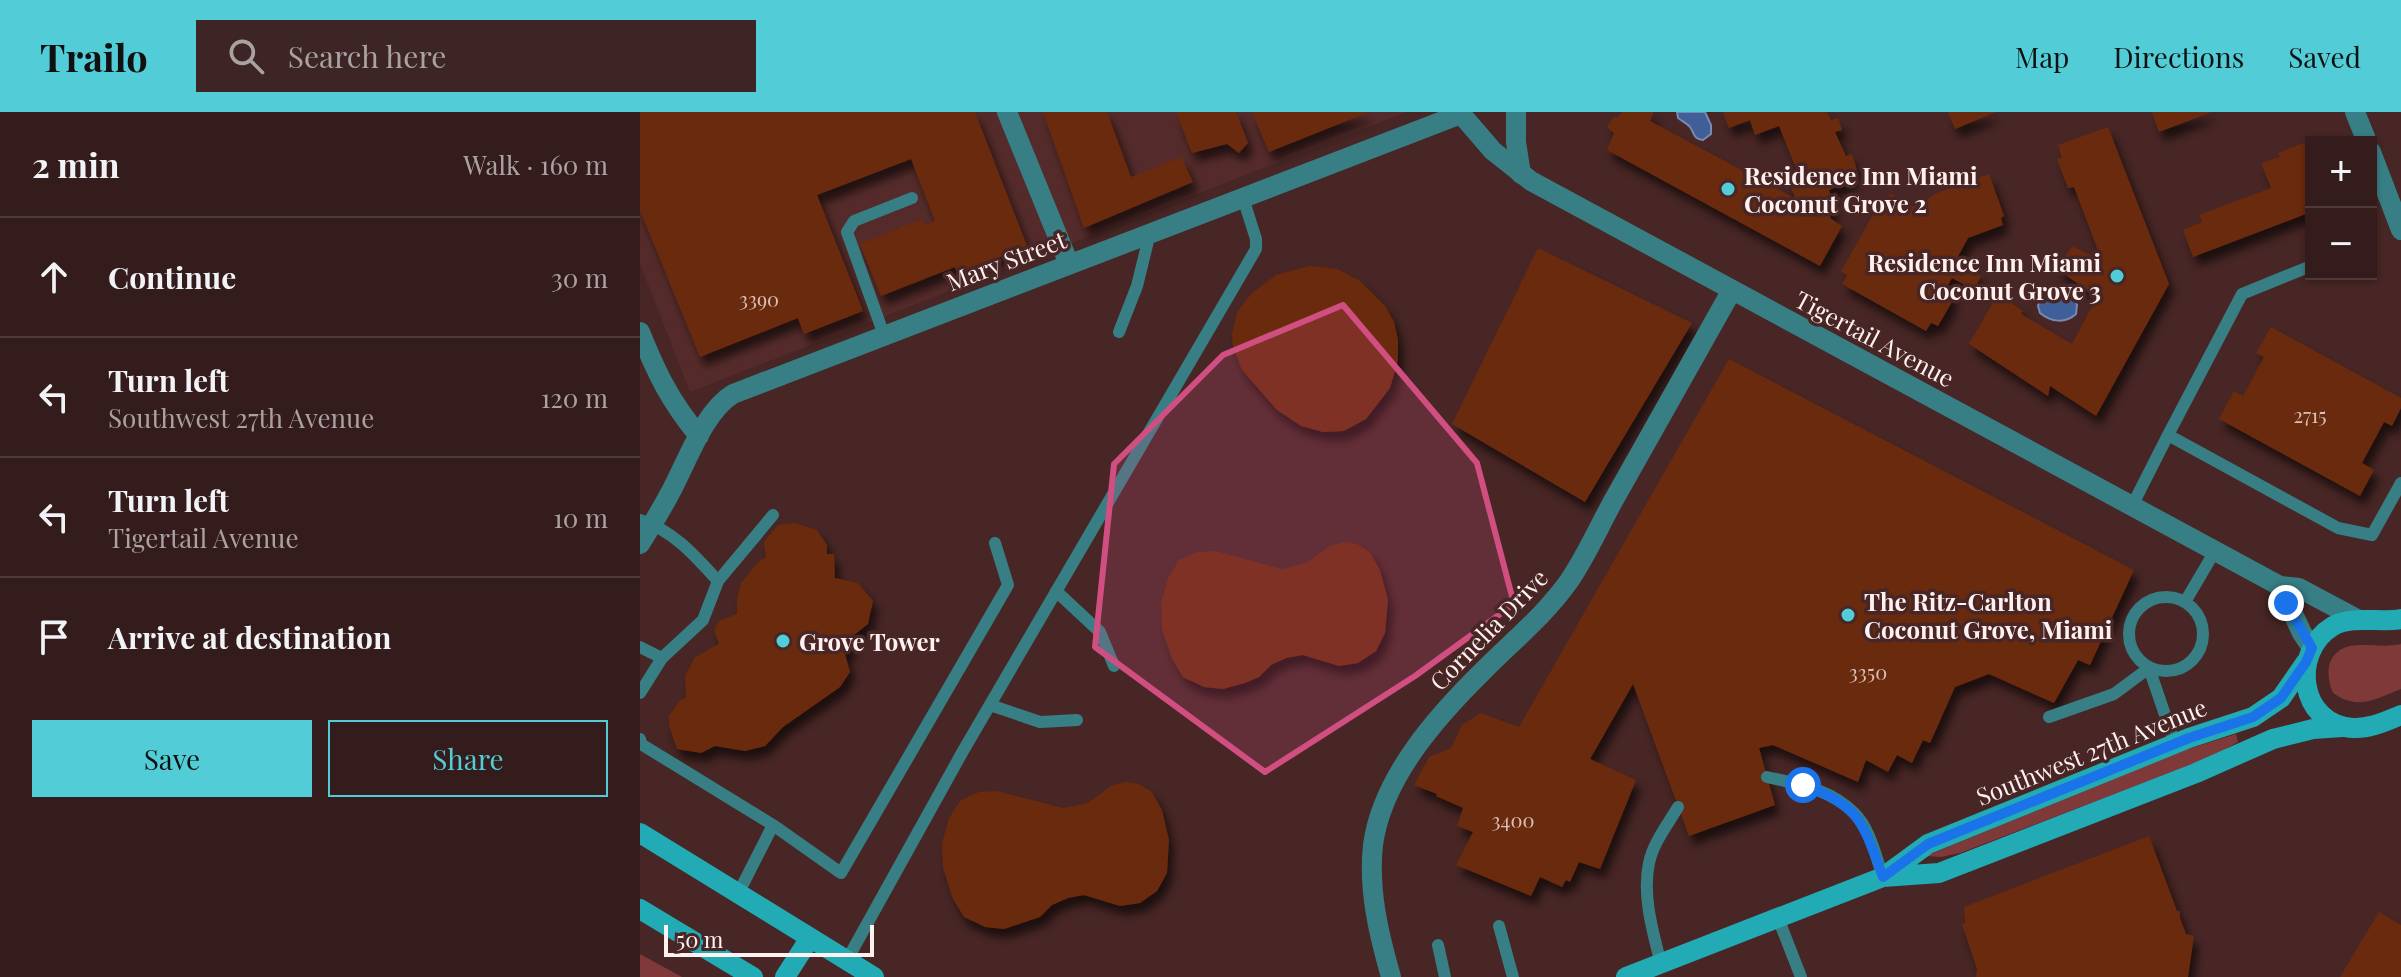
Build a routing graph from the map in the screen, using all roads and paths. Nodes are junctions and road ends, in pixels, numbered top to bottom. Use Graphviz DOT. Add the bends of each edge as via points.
graph roads {
  1 [pos="1007,112"];
  2 [pos="1516,112"];
  3 [pos="2355,112"];
  4 [pos="1462,113"];
  5 [pos="2365,136"];
  6 [pos="2377,166"];
  7 [pos="1521,174"];
  8 [pos="912,198"];
  9 [pos="1243,198"];
  10 [pos="2399,216"];
  11 [pos="1150,233"];
  12 [pos="1069,264"];
  13 [pos="2305,268"];
  14 [pos="1732,290"];
  15 [pos="640,332"];
  16 [pos="1119,332"];
  17 [pos="884,335"];
  18 [pos="2168,435"];
  19 [pos="699,436"];
  20 [pos="2401,483"];
  21 [pos="2132,506"];
  22 [pos="773,515"];
  23 [pos="646,522"];
  24 [pos="995,543"];
  25 [pos="640,544"];
  26 [pos="2215,551"];
  27 [pos="718,581"];
  28 [pos="2280,586"];
  29 [pos="1056,591"];
  30 [pos="2185,602"];
  31 [pos="2401,619"];
  32 [pos="2359,620"];
  33 [pos="640,647"];
  34 [pos="2309,655"];
  35 [pos="662,658"];
  36 [pos="1114,666"];
  37 [pos="2149,668"];
  38 [pos="640,693"];
  39 [pos="990,705"];
  40 [pos="2401,715"];
  41 [pos="2049,717"];
  42 [pos="1077,720"];
  43 [pos="2342,727"];
  44 [pos="640,739"];
  45 [pos="2175,744"];
  46 [pos="1767,777"];
  47 [pos="1678,807"];
  48 [pos="773,825"];
  49 [pos="640,833"];
  50 [pos="1883,877"];
  51 [pos="738,894"];
  52 [pos="640,909"];
  53 [pos="1778,918"];
  54 [pos="1499,926"];
  55 [pos="810,938"];
  56 [pos="1438,945"];
  57 [pos="847,960"];
  58 [pos="1661,964"];
  59 [pos="753,977"];
  60 [pos="785,977"];
  61 [pos="874,977"];
  62 [pos="1391,977"];
  63 [pos="1445,977"];
  64 [pos="1513,977"];
  65 [pos="1626,977"];
  66 [pos="1801,977"];
  1 -- 12 [label="street"];
  2 -- 7 [label="street"];
  3 -- 5 [label="street"];
  4 -- 7 [label="street, Tigertail Avenue" via="1493,151"];
  4 -- 9 [label="street, Mary Street"];
  6 -- 10 [label="street"];
  7 -- 14 [label="street, Tigertail Avenue"];
  8 -- 17 [label="lane" via="854,221 847,232"];
  9 -- 11 [label="street, Mary Street"];
  9 -- 29 [label="lane" via="1256,249"];
  11 -- 12 [label="street, Mary Street"];
  11 -- 16 [label="lane"];
  12 -- 17 [label="street, Mary Street"];
  13 -- 18 [label="lane" via="2242,294"];
  14 -- 21 [label="street, Tigertail Avenue"];
  14 -- 62 [label="street, Cornelia Drive" via="1571,578 1529,628 1457,697 1425,735 1393,787 1380,819 1372,874"];
  15 -- 19 [label="street" via="664,389"];
  17 -- 19 [label="street, Mary Street" via="733,394 716,407"];
  18 -- 20 [label="lane" via="2338,528 2361,533 2372,535"];
  18 -- 21 [label="lane"];
  19 -- 23 [label="street, Mary Street"];
  21 -- 26 [label="street, Tigertail Avenue"];
  22 -- 27 [label="lane"];
  23 -- 25 [label="street, Mary Street"];
  23 -- 27 [label="lane" via="680,540"];
  24 -- 48 [label="lane" via="1008,585 841,873"];
  26 -- 28 [label="street, Tigertail Avenue"];
  26 -- 30 [label="lane"];
  27 -- 35 [label="lane" via="703,620"];
  28 -- 32 [label="street, Tigertail Avenue" via="2299,588"];
  28 -- 34 [label="street"];
  29 -- 36 [label="lane" via="1100,632"];
  29 -- 39 [label="lane"];
  30 -- 37 [label="lane" via="2201,621 2204,634 2198,655 2175,671"];
  30 -- 37 [label="lane" via="2155,598 2131,620 2132,651"];
  31 -- 32 [label="main road"];
  32 -- 34 [label="main road, Southwest 27th Avenue" via="2331,627"];
  33 -- 35 [label="lane"];
  34 -- 43 [label="main road" via="2309,696 2329,721"];
  34 -- 45 [label="main road, Southwest 27th Avenue" via="2281,698 2267,709"];
  35 -- 38 [label="lane"];
  37 -- 41 [label="lane" via="2114,694"];
  37 -- 45 [label="lane"];
  39 -- 42 [label="lane" via="1040,722"];
  39 -- 57 [label="lane"];
  40 -- 43 [label="main road, Southwest 27th Avenue" via="2371,726"];
  43 -- 50 [label="main road, Southwest 27th Avenue" via="2273,739 1939,873"];
  44 -- 48 [label="lane"];
  45 -- 50 [label="main road, Southwest 27th Avenue" via="1928,844"];
  46 -- 50 [label="lane" via="1828,794 1855,814"];
  47 -- 58 [label="lane" via="1649,863 1648,913"];
  48 -- 51 [label="lane"];
  49 -- 51 [label="main road"];
  50 -- 53 [label="main road, Southwest 27th Avenue"];
  51 -- 55 [label="main road"];
  52 -- 59 [label="main road"];
  53 -- 58 [label="main road, Southwest 27th Avenue"];
  53 -- 66 [label="lane"];
  54 -- 64 [label="lane"];
  55 -- 57 [label="main road"];
  55 -- 60 [label="main road"];
  56 -- 63 [label="lane"];
  57 -- 61 [label="main road"];
  58 -- 65 [label="main road, Southwest 27th Avenue"];
}
